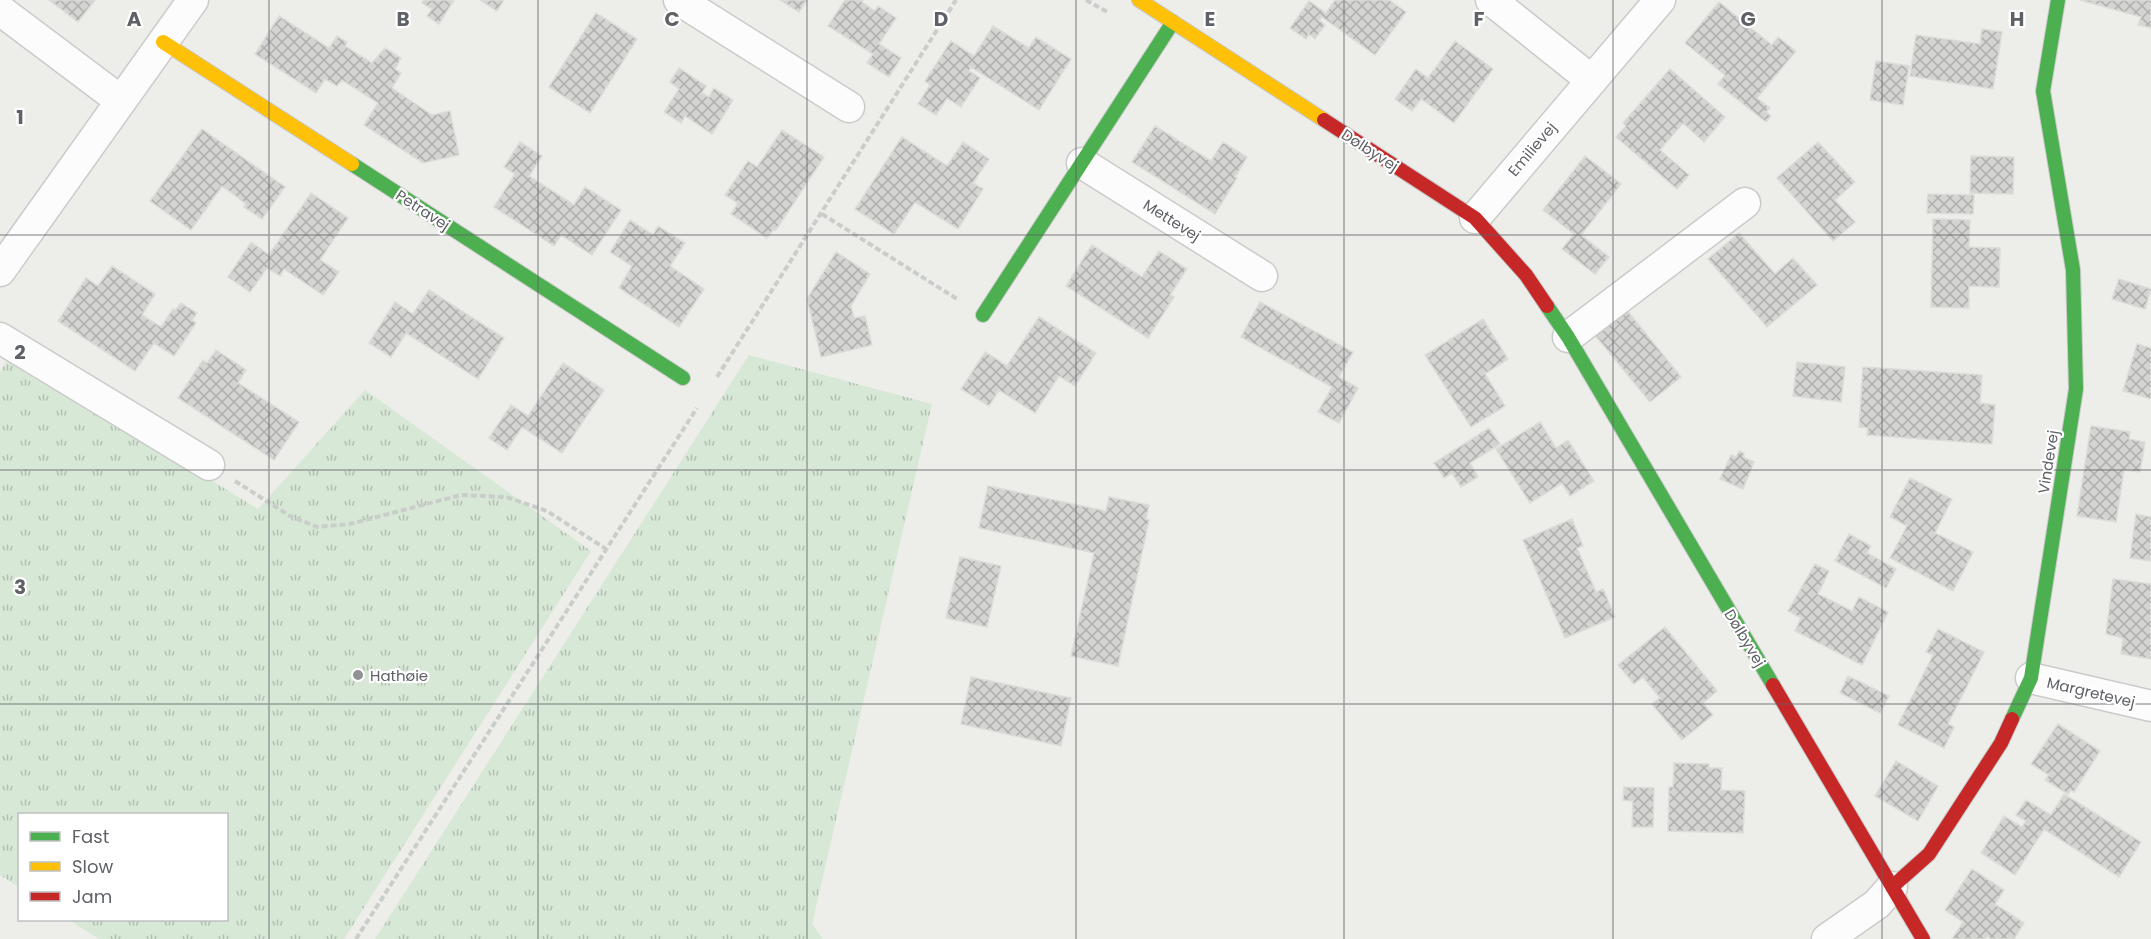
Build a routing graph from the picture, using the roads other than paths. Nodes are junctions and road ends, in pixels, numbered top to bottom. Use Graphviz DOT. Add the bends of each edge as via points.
graph roads {
  1 [pos="193,0"];
  2 [pos="679,0"];
  3 [pos="1138,0"];
  4 [pos="1491,0"];
  5 [pos="1660,0"];
  6 [pos="2058,0"];
  7 [pos="0,10"];
  8 [pos="1173,22"];
  9 [pos="163,42"];
  10 [pos="1590,79"];
  11 [pos="121,101"];
  12 [pos="849,107"];
  13 [pos="1082,163"];
  14 [pos="1745,203"];
  15 [pos="1475,218"];
  16 [pos="0,271"];
  17 [pos="1262,276"];
  18 [pos="983,315"];
  19 [pos="1568,337"];
  20 [pos="0,338"];
  21 [pos="683,378"];
  22 [pos="209,465"];
  23 [pos="2031,678"];
  24 [pos="2151,706"];
  25 [pos="1892,887"];
  26 [pos="1827,939"];
  27 [pos="1923,939"];
  1 -- 9 [label="street"];
  2 -- 12 [label="street"];
  3 -- 8 [label="street, Dølbyvej"];
  4 -- 10 [label="street"];
  5 -- 10 [label="street, Emilievej"];
  6 -- 23 [label="street, Vindevej" via="2043,91 2073,270 2076,389"];
  7 -- 11 [label="street"];
  8 -- 13 [label="street"];
  8 -- 15 [label="street, Dølbyvej"];
  9 -- 11 [label="street"];
  9 -- 21 [label="street, Petravej"];
  10 -- 15 [label="street, Emilievej"];
  11 -- 16 [label="street"];
  13 -- 17 [label="street, Mettevej"];
  13 -- 18 [label="street"];
  14 -- 19 [label="street"];
  15 -- 19 [label="street, Dølbyvej" via="1526,275"];
  19 -- 25 [label="street, Dølbyvej"];
  20 -- 22 [label="street"];
  23 -- 24 [label="street, Margretevej"];
  23 -- 25 [label="street, Vindevej" via="2001,743 1970,793 1929,854"];
  25 -- 26 [label="street" via="1877,904"];
  25 -- 27 [label="street, Dølbyvej"];
}
